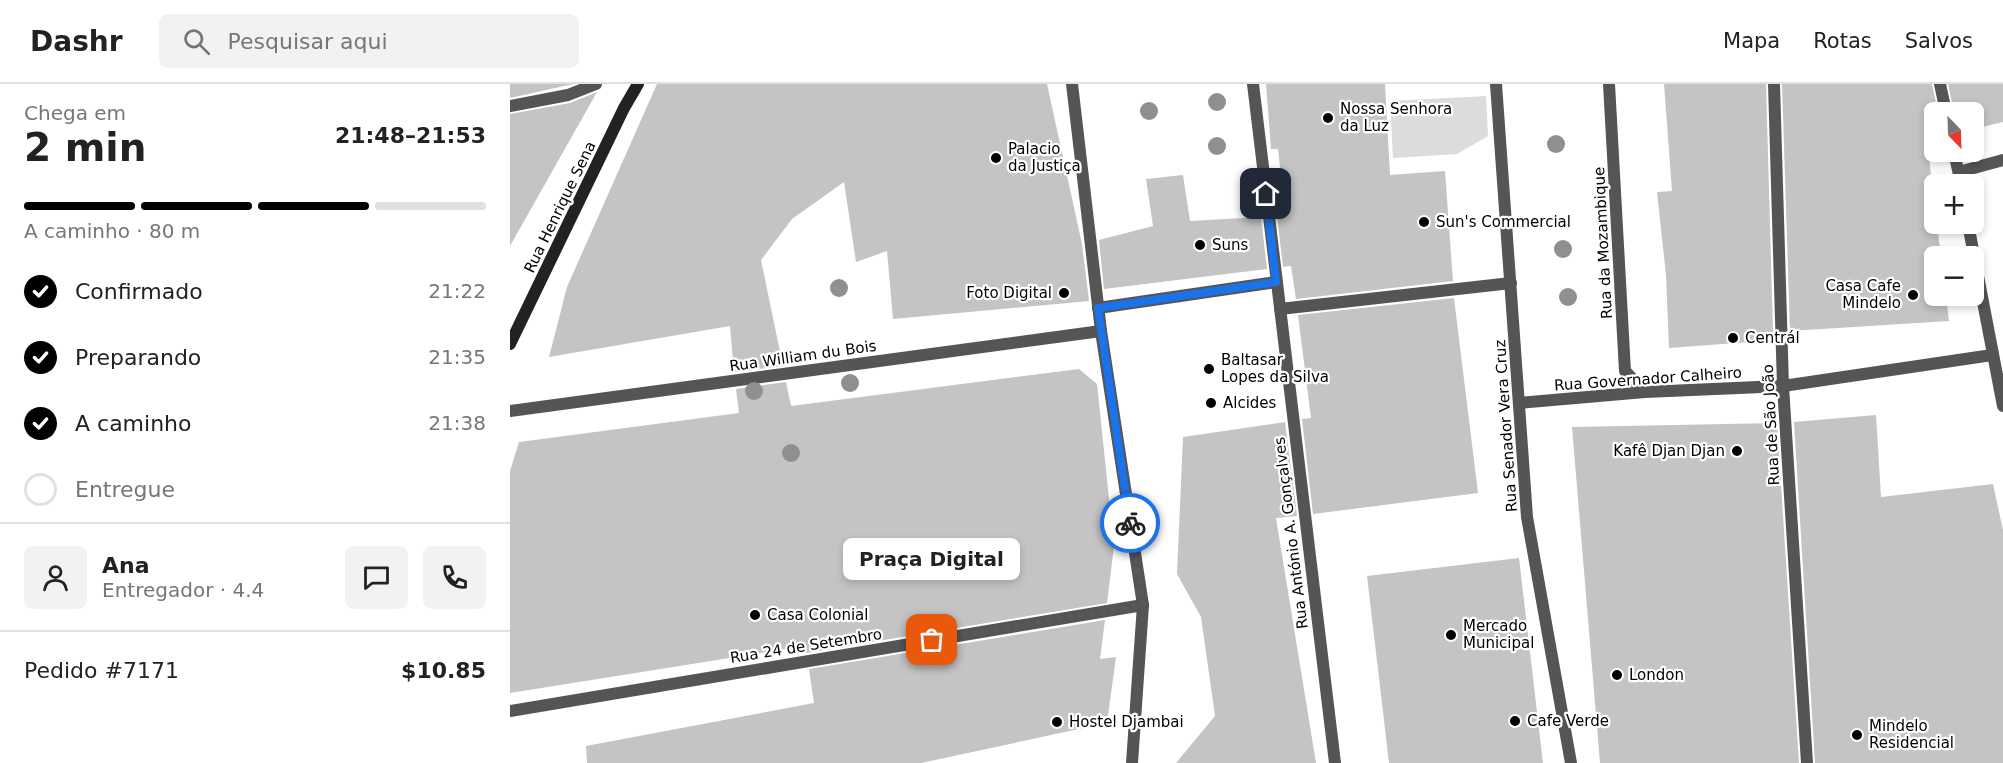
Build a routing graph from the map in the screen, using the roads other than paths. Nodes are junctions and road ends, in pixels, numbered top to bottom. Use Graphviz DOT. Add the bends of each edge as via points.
graph roads {
  1 [pos="596,84"];
  2 [pos="638,84"];
  3 [pos="1072,84"];
  4 [pos="1253,84"];
  5 [pos="1496,84"];
  6 [pos="1609,84"];
  7 [pos="1774,84"];
  8 [pos="1940,84"];
  9 [pos="1944,102"];
  10 [pos="510,106"];
  11 [pos="2003,160"];
  12 [pos="1956,162"];
  13 [pos="1959,172"];
  14 [pos="1970,234"];
  15 [pos="1276,282"];
  16 [pos="1510,283"];
  17 [pos="1098,308"];
  18 [pos="1280,309"];
  19 [pos="1101,331"];
  20 [pos="510,344"];
  21 [pos="1992,355"];
  22 [pos="1783,386"];
  23 [pos="1645,392"];
  24 [pos="1519,403"];
  25 [pos="2003,406"];
  26 [pos="510,411"];
  27 [pos="1143,605"];
  28 [pos="510,711"];
  29 [pos="1132,763"];
  30 [pos="1335,763"];
  31 [pos="1571,763"];
  32 [pos="1807,763"];
  1 -- 10 [label="street" via="568,95"];
  2 -- 20 [label="street, Rua Henrique Sena"];
  3 -- 17 [label="street"];
  4 -- 15 [label="street, Rua António A. Gonçalves"];
  5 -- 16 [label="street, Rua Senador Vera Cruz"];
  6 -- 23 [label="street, Rua da Mozambique" via="1625,371"];
  7 -- 22 [label="street, Rua de São João"];
  8 -- 9 [label="street"];
  11 -- 13 [label="street"];
  12 -- 13 [label="street"];
  14 -- 21 [label="street"];
  15 -- 17 [label="street"];
  15 -- 18 [label="street, Rua António A. Gonçalves"];
  16 -- 18 [label="street"];
  16 -- 24 [label="street, Rua Senador Vera Cruz"];
  17 -- 19 [label="street"];
  18 -- 30 [label="street, Rua António A. Gonçalves"];
  19 -- 26 [label="street, Rua William du Bois"];
  19 -- 27 [label="street"];
  21 -- 22 [label="street, Rua Governador Calheiro"];
  21 -- 25 [label="street"];
  22 -- 23 [label="street, Rua Governador Calheiro"];
  22 -- 32 [label="street, Rua de São João"];
  23 -- 24 [label="street, Rua Governador Calheiro"];
  24 -- 31 [label="street, Rua Senador Vera Cruz" via="1527,517"];
  27 -- 28 [label="street, Rua 24 de Setembro"];
  27 -- 29 [label="street"];
}
